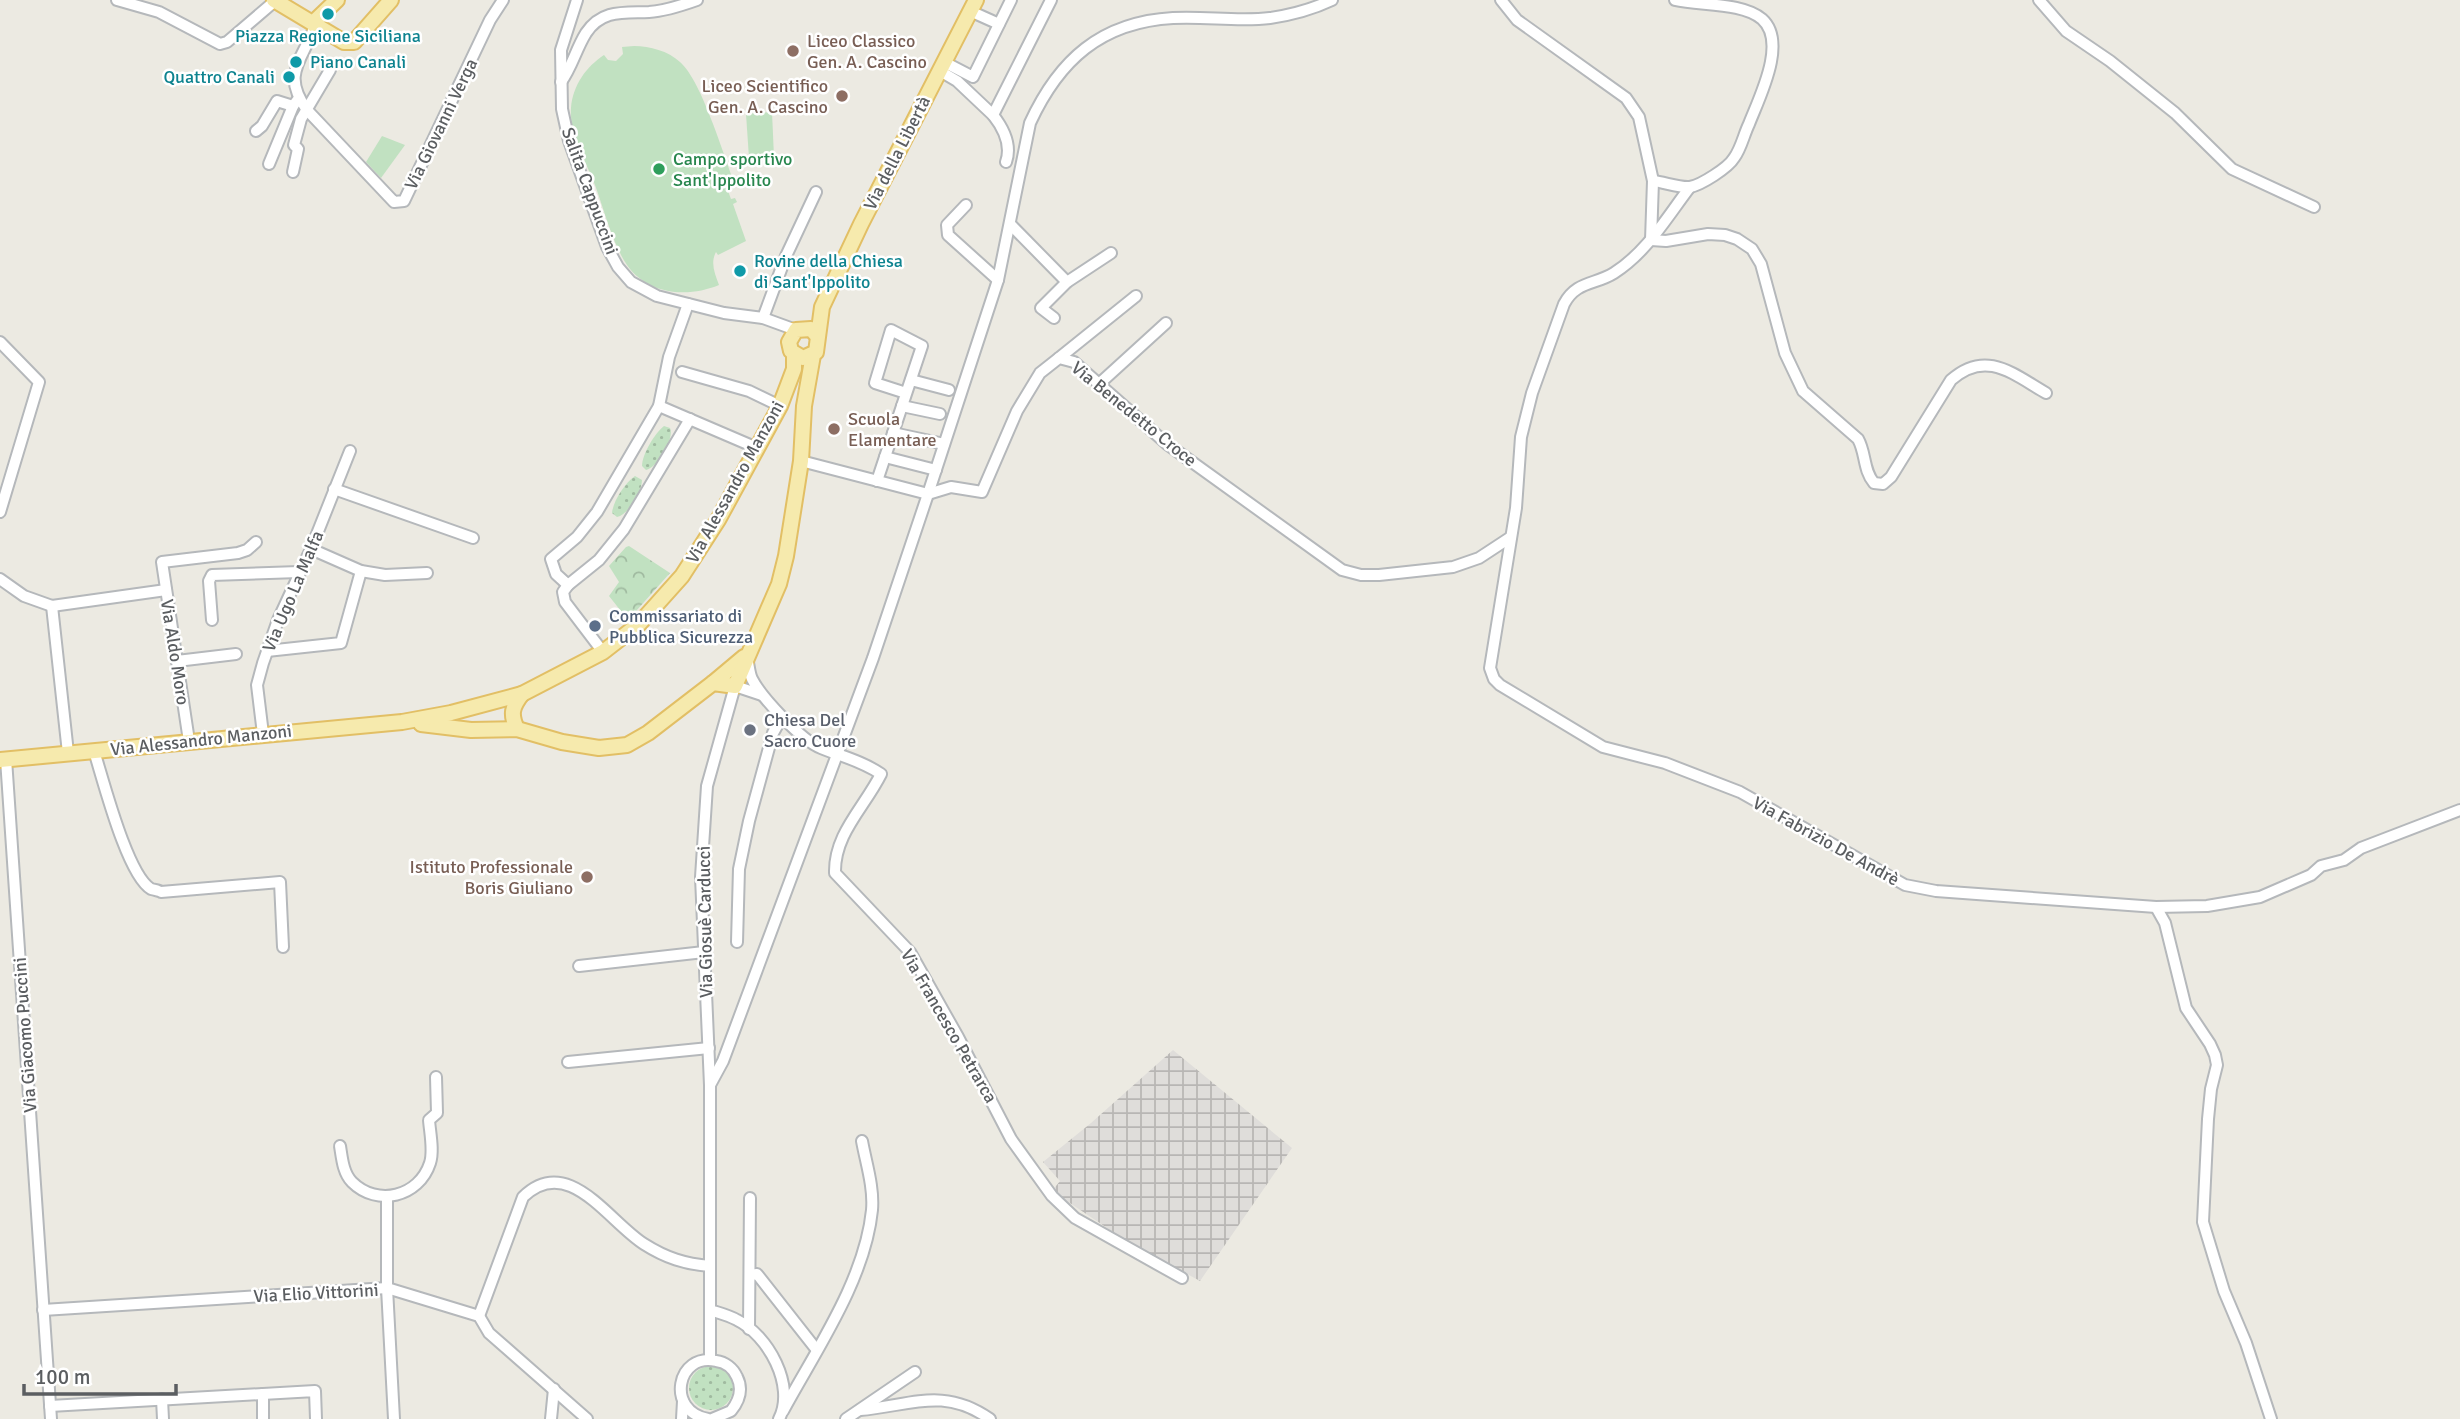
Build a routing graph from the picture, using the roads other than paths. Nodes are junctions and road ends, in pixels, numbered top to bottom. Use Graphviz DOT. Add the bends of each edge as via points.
graph roads {
  1 [pos="117,0"];
  2 [pos="274,0"];
  3 [pos="337,0"];
  4 [pos="391,0"];
  5 [pos="502,0"];
  6 [pos="577,0"];
  7 [pos="697,0"];
  8 [pos="1011,0"];
  9 [pos="1051,0"];
  10 [pos="1332,0"];
  11 [pos="1501,0"];
  12 [pos="1675,0"];
  13 [pos="2039,0"];
  14 [pos="973,5"];
  15 [pos="999,24"];
  16 [pos="315,26"];
  17 [pos="942,66"];
  18 [pos="330,70"];
  19 [pos="561,82"];
  20 [pos="296,102"];
  21 [pos="307,110"];
  22 [pos="993,115"];
  23 [pos="256,131"];
  24 [pos="1006,162"];
  25 [pos="269,163"];
  26 [pos="293,172"];
  27 [pos="1653,181"];
  28 [pos="1690,187"];
  29 [pos="816,192"];
  30 [pos="966,205"];
  31 [pos="2314,206"];
  32 [pos="1010,224"];
  33 [pos="1650,240"];
  34 [pos="1111,253"];
  35 [pos="998,280"];
  36 [pos="1067,282"];
  37 [pos="1136,296"];
  38 [pos="688,304"];
  39 [pos="1054,318"];
  40 [pos="766,319"];
  41 [pos="1166,323"];
  42 [pos="801,338"];
  43 [pos="0,342"];
  44 [pos="1059,358"];
  45 [pos="682,372"];
  46 [pos="911,380"];
  47 [pos="1099,384"];
  48 [pos="949,390"];
  49 [pos="906,393"];
  50 [pos="2046,393"];
  51 [pos="902,405"];
  52 [pos="659,406"];
  53 [pos="780,406"];
  54 [pos="940,414"];
  55 [pos="690,419"];
  56 [pos="893,433"];
  57 [pos="944,443"];
  58 [pos="757,448"];
  59 [pos="350,451"];
  60 [pos="885,457"];
  61 [pos="801,461"];
  62 [pos="936,470"];
  63 [pos="877,481"];
  64 [pos="334,489"];
  65 [pos="928,494"];
  66 [pos="1,506"];
  67 [pos="1511,537"];
  68 [pos="473,538"];
  69 [pos="256,542"];
  70 [pos="311,549"];
  71 [pos="238,554"];
  72 [pos="361,571"];
  73 [pos="299,572"];
  74 [pos="427,573"];
  75 [pos="240,574"];
  76 [pos="0,579"];
  77 [pos="568,585"];
  78 [pos="166,590"];
  79 [pos="52,606"];
  80 [pos="212,620"];
  81 [pos="267,652"];
  82 [pos="603,652"];
  83 [pos="236,654"];
  84 [pos="747,656"];
  85 [pos="177,662"];
  86 [pos="713,683"];
  87 [pos="735,686"];
  88 [pos="522,694"];
  89 [pos="762,695"];
  90 [pos="782,717"];
  91 [pos="448,720"];
  92 [pos="517,729"];
  93 [pos="263,734"];
  94 [pos="189,741"];
  95 [pos="94,751"];
  96 [pos="68,753"];
  97 [pos="836,753"];
  98 [pos="3,760"];
  99 [pos="2460,810"];
  100 [pos="2156,907"];
  101 [pos="737,942"];
  102 [pos="283,947"];
  103 [pos="704,952"];
  104 [pos="579,966"];
  105 [pos="709,1048"];
  106 [pos="568,1062"];
  107 [pos="436,1077"];
  108 [pos="710,1085"];
  109 [pos="862,1141"];
  110 [pos="340,1146"];
  111 [pos="387,1198"];
  112 [pos="750,1198"];
  113 [pos="710,1266"];
  114 [pos="750,1275"];
  115 [pos="1182,1278"];
  116 [pos="387,1288"];
  117 [pos="43,1310"];
  118 [pos="710,1310"];
  119 [pos="479,1316"];
  120 [pos="749,1329"];
  121 [pos="817,1349"];
  122 [pos="710,1360"];
  123 [pos="915,1372"];
  124 [pos="554,1389"];
  125 [pos="263,1394"];
  126 [pos="162,1399"];
  127 [pos="683,1401"];
  128 [pos="50,1406"];
  129 [pos="860,1410"];
  130 [pos="734,1415"];
  131 [pos="781,1415"];
  132 [pos="51,1419"];
  133 [pos="163,1419"];
  134 [pos="263,1419"];
  135 [pos="316,1419"];
  136 [pos="394,1419"];
  137 [pos="551,1419"];
  138 [pos="587,1419"];
  139 [pos="682,1419"];
  140 [pos="710,1419"];
  141 [pos="848,1419"];
  142 [pos="990,1419"];
  143 [pos="2271,1419"];
  1 -- 2 [label="street" via="159,12 220,44"];
  2 -- 16 [label="main road"];
  3 -- 16 [label="main road"];
  4 -- 16 [label="main road" via="354,42 344,42"];
  5 -- 21 [label="street, Via Giovanni Verga" via="404,201 394,202"];
  6 -- 19 [label="street" via="561,50"];
  7 -- 19 [label="street" via="652,12 624,11 601,17 587,31"];
  8 -- 15 [label="street"];
  9 -- 22 [label="street"];
  10 -- 32 [label="street" via="1269,18 1172,18 1126,24 1093,42 1069,60 1030,123"];
  11 -- 27 [label="street" via="1517,20 1626,98 1639,117"];
  12 -- 28 [label="street" via="1754,13 1765,21 1773,41 1767,79 1735,158"];
  13 -- 31 [label="street" via="2066,31 2175,113 2232,169"];
  14 -- 15 [label="street"];
  14 -- 17 [label="main road, Via della Libertà"];
  15 -- 17 [label="street" via="973,77"];
  16 -- 20 [label="street" via="296,66"];
  17 -- 22 [label="street"];
  17 -- 42 [label="main road, Via della Libertà" via="822,307"];
  18 -- 21 [label="street"];
  19 -- 38 [label="street, Salita Cappuccini" via="569,141 618,267 643,290"];
  20 -- 21 [label="street"];
  20 -- 23 [label="street" via="277,101"];
  20 -- 25 [label="street"];
  21 -- 26 [label="street" via="294,145 299,149"];
  22 -- 24 [label="street" via="1007,139"];
  27 -- 28 [label="street"];
  27 -- 33 [label="street"];
  28 -- 33 [label="street, Via Fabrizio De Andrè"];
  29 -- 40 [label="street" via="786,256"];
  30 -- 35 [label="street" via="947,225 948,235"];
  32 -- 35 [label="street"];
  32 -- 36 [label="street"];
  33 -- 50 [label="street" via="1724,235 1752,249 1761,264 1785,353 1803,391 1858,439 1874,483 1883,484 1891,477 1951,380 1964,371 1987,364 1998,366"];
  33 -- 67 [label="street, Via Fabrizio De Andrè" via="1612,275 1581,286 1564,304 1521,437"];
  34 -- 36 [label="street"];
  35 -- 57 [label="street"];
  36 -- 39 [label="street" via="1041,308"];
  37 -- 44 [label="street"];
  38 -- 40 [label="street, Salita Cappuccini"];
  38 -- 52 [label="street" via="669,357"];
  40 -- 42 [label="street, Salita Cappuccini"];
  41 -- 47 [label="street"];
  42 -- 53 [label="main road, Via Alessandro Manzoni"];
  42 -- 61 [label="main road, Via Giosuè Carducci" via="803,358 813,355"];
  43 -- 66 [label="street" via="38,382"];
  44 -- 47 [label="street, Via Benedetto Croce" via="1074,362"];
  44 -- 65 [label="street, Via Benedetto Croce" via="1040,373 1017,411 982,492 951,487"];
  45 -- 53 [label="street" via="749,391"];
  46 -- 48 [label="street"];
  46 -- 49 [label="street"];
  46 -- 49 [label="street" via="922,346 891,330 876,383"];
  47 -- 67 [label="street, Via Benedetto Croce" via="1167,444 1342,570 1379,575 1453,567 1479,558"];
  49 -- 51 [label="street"];
  51 -- 54 [label="street"];
  51 -- 56 [label="street"];
  52 -- 55 [label="street"];
  52 -- 77 [label="street" via="597,512 551,559 556,574"];
  53 -- 58 [label="main road, Via Alessandro Manzoni"];
  55 -- 58 [label="street"];
  55 -- 77 [label="street" via="624,529 599,560"];
  56 -- 57 [label="street"];
  56 -- 60 [label="street"];
  57 -- 62 [label="street"];
  58 -- 82 [label="main road, Via Alessandro Manzoni" via="719,520 682,576 639,624"];
  59 -- 64 [label="street, Via Ugo La Malfa"];
  60 -- 62 [label="street"];
  60 -- 63 [label="street"];
  61 -- 63 [label="street, Via Benedetto Croce"];
  61 -- 84 [label="main road, Via Giosuè Carducci" via="786,556"];
  62 -- 65 [label="street"];
  63 -- 65 [label="street, Via Benedetto Croce"];
  64 -- 68 [label="street"];
  64 -- 70 [label="street, Via Ugo La Malfa"];
  65 -- 97 [label="street"];
  67 -- 100 [label="street, Via Fabrizio De Andrè" via="1490,668 1494,679 1603,747 1665,763 1740,793 1905,886"];
  69 -- 71 [label="street"];
  70 -- 72 [label="street"];
  70 -- 73 [label="street, Via Ugo La Malfa"];
  71 -- 75 [label="street"];
  71 -- 78 [label="street, Via Aldo Moro" via="162,562"];
  72 -- 74 [label="street"];
  72 -- 81 [label="street" via="341,643"];
  73 -- 75 [label="street"];
  73 -- 81 [label="street, Via Ugo La Malfa"];
  75 -- 80 [label="street" via="212,575"];
  76 -- 79 [label="street" via="24,596"];
  77 -- 82 [label="street" via="563,592 565,602"];
  78 -- 79 [label="street"];
  78 -- 85 [label="street, Via Aldo Moro"];
  79 -- 96 [label="street"];
  81 -- 93 [label="street, Via Ugo La Malfa" via="257,685"];
  82 -- 88 [label="main road, Via Alessandro Manzoni"];
  83 -- 85 [label="street"];
  84 -- 86 [label="main road, Via Alessandro Manzoni"];
  84 -- 87 [label="main road, Via Giosuè Carducci"];
  84 -- 89 [label="street" via="751,677"];
  85 -- 94 [label="street, Via Aldo Moro"];
  86 -- 87 [label="main road"];
  86 -- 92 [label="main road, Via Alessandro Manzoni" via="626,745 599,748"];
  87 -- 89 [label="street, Via Francesco Petrarca"];
  87 -- 103 [label="street, Via Giosuè Carducci" via="707,786 701,877"];
  88 -- 91 [label="main road, Via Alessandro Manzoni"];
  88 -- 92 [label="main road" via="512,712"];
  89 -- 90 [label="street, Via Francesco Petrarca"];
  90 -- 97 [label="street, Via Francesco Petrarca" via="817,747"];
  90 -- 101 [label="street" via="773,733 742,851"];
  91 -- 92 [label="main road, Via Alessandro Manzoni" via="471,730"];
  91 -- 93 [label="main road, Via Alessandro Manzoni"];
  93 -- 94 [label="main road, Via Alessandro Manzoni"];
  94 -- 95 [label="main road, Via Alessandro Manzoni"];
  95 -- 96 [label="main road, Via Alessandro Manzoni"];
  95 -- 102 [label="street" via="128,858 144,883 161,892 280,882"];
  96 -- 98 [label="main road, Via Alessandro Manzoni"];
  97 -- 108 [label="street"];
  97 -- 115 [label="street, Via Francesco Petrarca" via="881,774 843,832 834,858 835,873 909,952 1011,1139 1052,1196 1075,1218"];
  98 -- 117 [label="street, Via Giacomo Puccini"];
  99 -- 100 [label="street, Via Fabrizio De Andrè" via="2361,848 2260,897 2207,906"];
  100 -- 143 [label="street" via="2165,923 2186,1008 2215,1055 2203,1222"];
  103 -- 104 [label="street"];
  103 -- 105 [label="street, Via Giosuè Carducci"];
  105 -- 106 [label="street"];
  105 -- 108 [label="street, Via Giosuè Carducci"];
  107 -- 111 [label="street" via="437,1113 429,1120 431,1160 413,1188"];
  108 -- 113 [label="street, Via Giosuè Carducci"];
  109 -- 121 [label="street" via="871,1189 868,1232 850,1287"];
  110 -- 111 [label="street" via="350,1181"];
  111 -- 116 [label="street"];
  112 -- 114 [label="street"];
  113 -- 118 [label="street"];
  113 -- 119 [label="street" via="672,1260 642,1243 577,1188 548,1183 523,1197"];
  114 -- 120 [label="street"];
  114 -- 121 [label="street" via="757,1274"];
  116 -- 117 [label="street, Via Elio Vittorini"];
  116 -- 119 [label="street, Via Elio Vittorini"];
  116 -- 136 [label="street"];
  117 -- 128 [label="street, Via Giacomo Puccini"];
  118 -- 120 [label="street"];
  118 -- 122 [label="street"];
  119 -- 124 [label="street" via="489,1333"];
  120 -- 131 [label="street" via="774,1359 784,1385"];
  121 -- 131 [label="street"];
  122 -- 127 [label="street" via="700,1361 684,1374"];
  122 -- 130 [label="street" via="729,1366 740,1383"];
  123 -- 129 [label="street"];
  124 -- 137 [label="street"];
  124 -- 138 [label="street"];
  125 -- 126 [label="street"];
  125 -- 134 [label="street"];
  125 -- 135 [label="street" via="314,1391"];
  126 -- 128 [label="street"];
  126 -- 133 [label="street"];
  127 -- 139 [label="street"];
  127 -- 140 [label="street" via="694,1414"];
  128 -- 132 [label="street, Via Giacomo Puccini"];
  129 -- 141 [label="street"];
  129 -- 142 [label="street" via="926,1399 961,1404"];
  130 -- 140 [label="street"];
}
